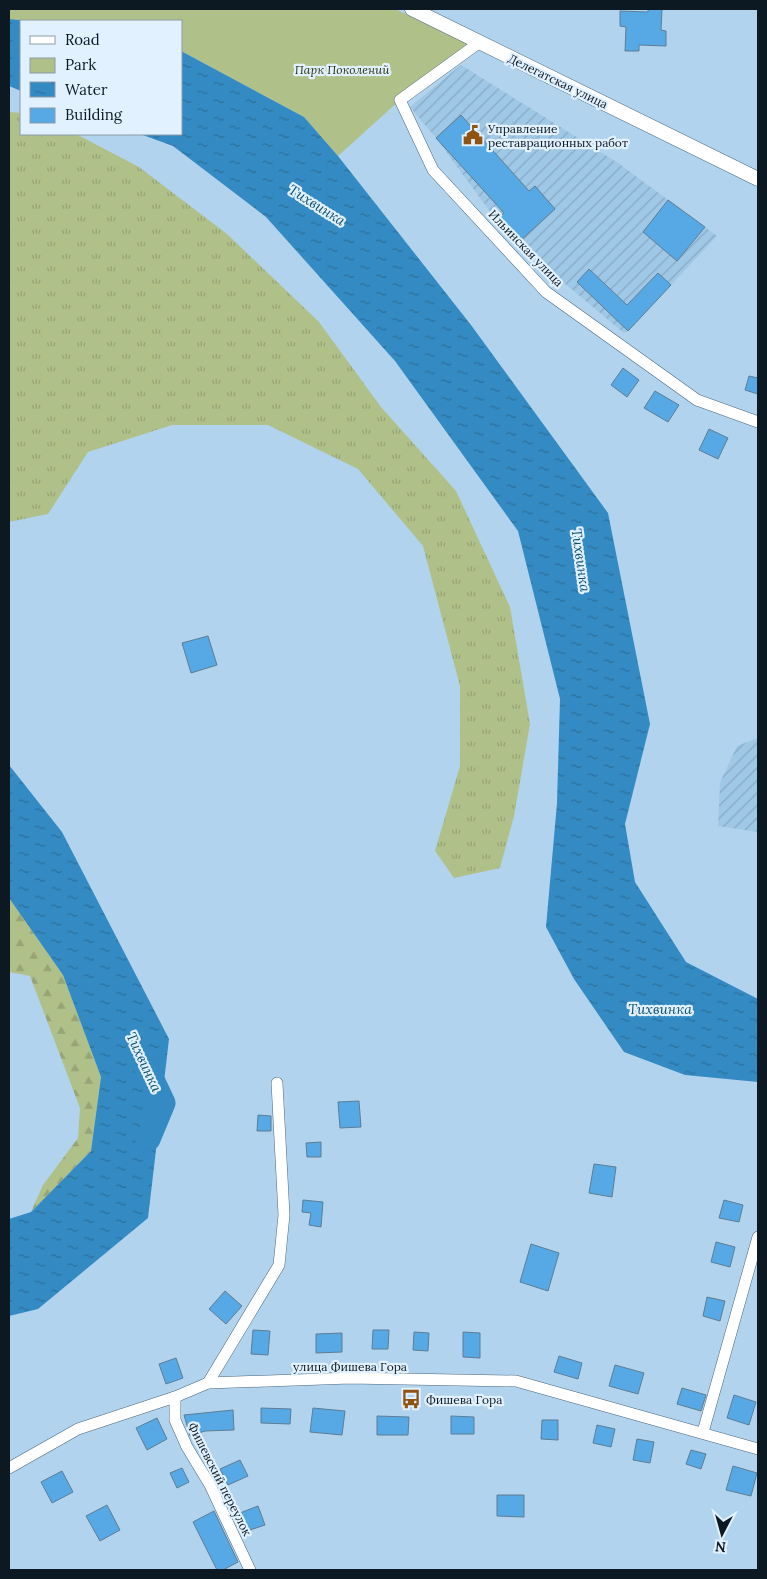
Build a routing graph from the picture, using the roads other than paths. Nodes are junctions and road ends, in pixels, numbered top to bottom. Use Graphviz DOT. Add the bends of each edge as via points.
graph roads {
  1 [pos="412,9"];
  2 [pos="480,42"];
  3 [pos="758,179"];
  4 [pos="758,422"];
  5 [pos="277,1083"];
  6 [pos="758,1237"];
  7 [pos="208,1383"];
  8 [pos="175,1397"];
  9 [pos="703,1432"];
  10 [pos="758,1449"];
  11 [pos="9,1468"];
  12 [pos="250,1570"];
  1 -- 2 [label="street, Делегатская улица"];
  2 -- 3 [label="street, Делегатская улица"];
  2 -- 4 [label="street, Ильинская улица" via="400,100 433,170 546,292 697,400"];
  5 -- 7 [label="street" via="284,1215 279,1265"];
  6 -- 9 [label="street"];
  7 -- 8 [label="street, улица Фишева Гора"];
  7 -- 9 [label="street, улица Фишева Гора" via="350,1378 516,1381"];
  8 -- 11 [label="street, улица Фишева Гора" via="78,1429"];
  8 -- 12 [label="street, Фишевский переулок" via="176,1420 187,1447 210,1485"];
  9 -- 10 [label="street, улица Фишева Гора"];
}
